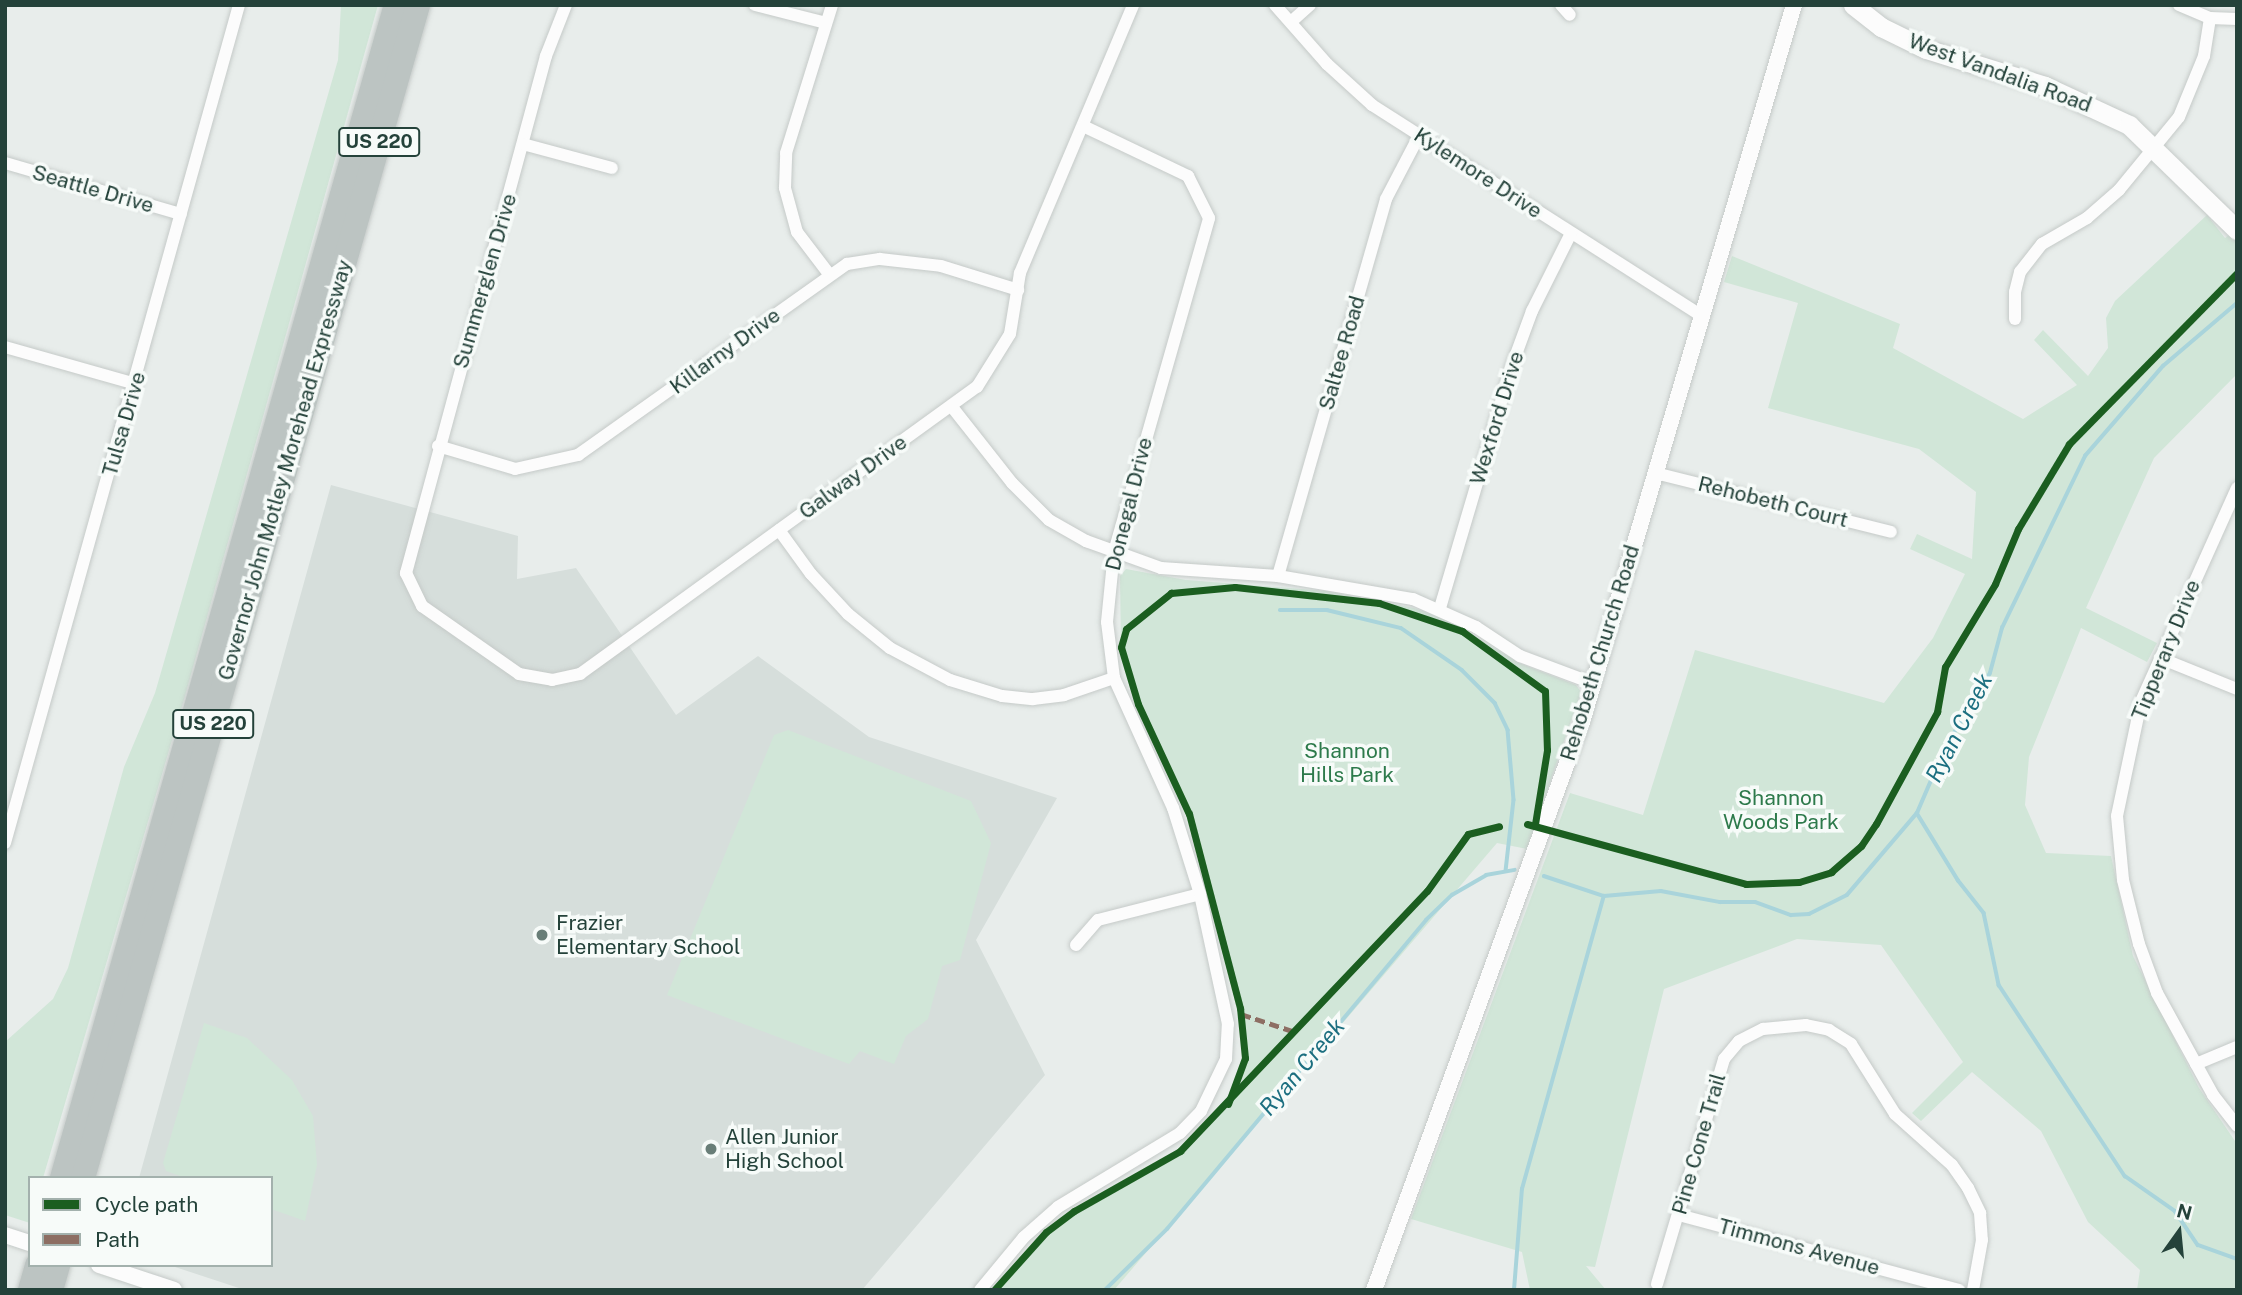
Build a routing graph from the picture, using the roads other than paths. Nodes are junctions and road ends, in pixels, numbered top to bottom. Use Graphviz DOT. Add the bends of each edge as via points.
graph roads {
  1 [pos="239,5"];
  2 [pos="384,5"];
  3 [pos="566,5"];
  4 [pos="755,5"];
  5 [pos="832,5"];
  6 [pos="1133,5"];
  7 [pos="1275,5"];
  8 [pos="1310,5"];
  9 [pos="1794,5"];
  10 [pos="1853,5"];
  11 [pos="2179,5"];
  12 [pos="412,7"];
  13 [pos="2210,18"];
  14 [pos="2237,19"];
  15 [pos="1292,21"];
  16 [pos="826,23"];
  17 [pos="387,40"];
  18 [pos="1083,126"];
  19 [pos="1419,136"];
  20 [pos="523,144"];
  21 [pos="2153,145"];
  22 [pos="5,163"];
  23 [pos="612,168"];
  24 [pos="181,214"];
  25 [pos="2234,221"];
  26 [pos="1571,233"];
  27 [pos="829,274"];
  28 [pos="1018,290"];
  29 [pos="1702,315"];
  30 [pos="2015,319"];
  31 [pos="5,347"];
  32 [pos="136,384"];
  33 [pos="952,407"];
  34 [pos="438,446"];
  35 [pos="1655,473"];
  36 [pos="2237,488"];
  37 [pos="779,530"];
  38 [pos="1891,532"];
  39 [pos="1114,552"];
  40 [pos="407,558"];
  41 [pos="1278,576"];
  42 [pos="1440,608"];
  43 [pos="2160,658"];
  44 [pos="1115,678"];
  45 [pos="1592,683"];
  46 [pos="2237,690"];
  47 [pos="5,843"];
  48 [pos="1200,894"];
  49 [pos="1076,945"];
  50 [pos="2237,1047"];
  51 [pos="2196,1064"];
  52 [pos="2237,1126"];
  53 [pos="63,1176"];
  54 [pos="84,1176"];
  55 [pos="1679,1215"];
  56 [pos="5,1235"];
  57 [pos="28,1242"];
  58 [pos="36,1267"];
  59 [pos="57,1267"];
  60 [pos="105,1267"];
  61 [pos="1657,1284"];
  62 [pos="30,1290"];
  63 [pos="51,1290"];
  64 [pos="174,1290"];
  65 [pos="980,1290"];
  66 [pos="1374,1290"];
  67 [pos="1959,1290"];
  68 [pos="1973,1290"];
  1 -- 24 [label="street, Tulsa Drive"];
  2 -- 17 [label="highway"];
  3 -- 20 [label="street, Summerglen Drive" via="546,55"];
  4 -- 16 [label="street"];
  5 -- 16 [label="street"];
  6 -- 18 [label="street, Galway Drive"];
  7 -- 15 [label="street, Kylemore Drive"];
  8 -- 15 [label="street"];
  9 -- 29 [label="street, Rehobeth Church Road"];
  10 -- 21 [label="main road, West Vandalia Road" via="1881,27 1926,49 2096,106"];
  11 -- 13 [label="street"];
  12 -- 17 [label="highway, Governor John Motley Morehead Expressway / US 220"];
  12 -- 54 [label="highway, Governor John Motley Morehead Expressway / US 220"];
  13 -- 14 [label="street"];
  13 -- 21 [label="street" via="2193,88 2179,117"];
  15 -- 19 [label="street, Kylemore Drive" via="1327,64 1363,97"];
  16 -- 27 [label="street" via="786,153 785,188 797,232"];
  17 -- 53 [label="highway, Governor John Motley Morehead Expressway / US 220"];
  18 -- 28 [label="street, Galway Drive" via="1020,273"];
  18 -- 39 [label="street, Donegal Drive" via="1188,176 1209,218"];
  19 -- 26 [label="street, Kylemore Drive"];
  19 -- 41 [label="street, Saltee Road" via="1386,199"];
  20 -- 23 [label="street"];
  20 -- 34 [label="street, Summerglen Drive"];
  21 -- 25 [label="main road, West Vandalia Road"];
  21 -- 30 [label="street" via="2119,190 2087,218 2042,244 2020,272"];
  22 -- 24 [label="street, Seattle Drive"];
  24 -- 32 [label="street, Tulsa Drive"];
  26 -- 29 [label="street, Kylemore Drive"];
  26 -- 42 [label="street, Wexford Drive" via="1532,311 1511,368"];
  27 -- 28 [label="street, Killarny Drive" via="847,264 880,259 941,266"];
  27 -- 34 [label="street, Killarny Drive" via="578,455 515,469"];
  28 -- 33 [label="street, Galway Drive" via="1002,349 977,387"];
  29 -- 35 [label="street, Rehobeth Church Road"];
  31 -- 32 [label="street"];
  32 -- 47 [label="street, Tulsa Drive"];
  33 -- 37 [label="street, Galway Drive"];
  33 -- 39 [label="street" via="1012,483 1049,520"];
  34 -- 40 [label="street, Summerglen Drive"];
  35 -- 38 [label="street, Rehobeth Court"];
  35 -- 45 [label="street, Rehobeth Church Road"];
  36 -- 43 [label="street, Tipperary Drive"];
  37 -- 40 [label="street, Galway Drive" via="580,674 552,681 519,674 422,606 410,584"];
  37 -- 44 [label="street" via="848,614 890,648 950,680 1002,696 1033,699 1064,695"];
  39 -- 41 [label="street" via="1161,568"];
  39 -- 44 [label="street, Donegal Drive" via="1107,622"];
  41 -- 42 [label="street"];
  42 -- 45 [label="street" via="1520,656"];
  43 -- 46 [label="street"];
  43 -- 51 [label="street, Tipperary Drive" via="2141,702 2117,816 2123,880 2138,944 2157,993"];
  44 -- 48 [label="street, Donegal Drive" via="1173,808"];
  45 -- 66 [label="street, Rehobeth Church Road" via="1578,734"];
  48 -- 49 [label="street" via="1098,920"];
  48 -- 65 [label="street, Donegal Drive" via="1228,1024 1226,1059 1216,1086 1180,1133 1058,1207 1024,1237"];
  50 -- 51 [label="street"];
  51 -- 52 [label="street, Tipperary Drive"];
  55 -- 61 [label="street, Pine Cone Trail"];
  55 -- 67 [label="street, Timmons Avenue"];
  55 -- 68 [label="street, Pine Cone Trail" via="1724,1059 1739,1041 1763,1029 1806,1025 1829,1030 1851,1044 1895,1114 1952,1165 1968,1188 1980,1213 1982,1240"];
  56 -- 57 [label="street"];
  58 -- 62 [label="highway"];
  59 -- 63 [label="highway"];
  60 -- 64 [label="street"];
}
